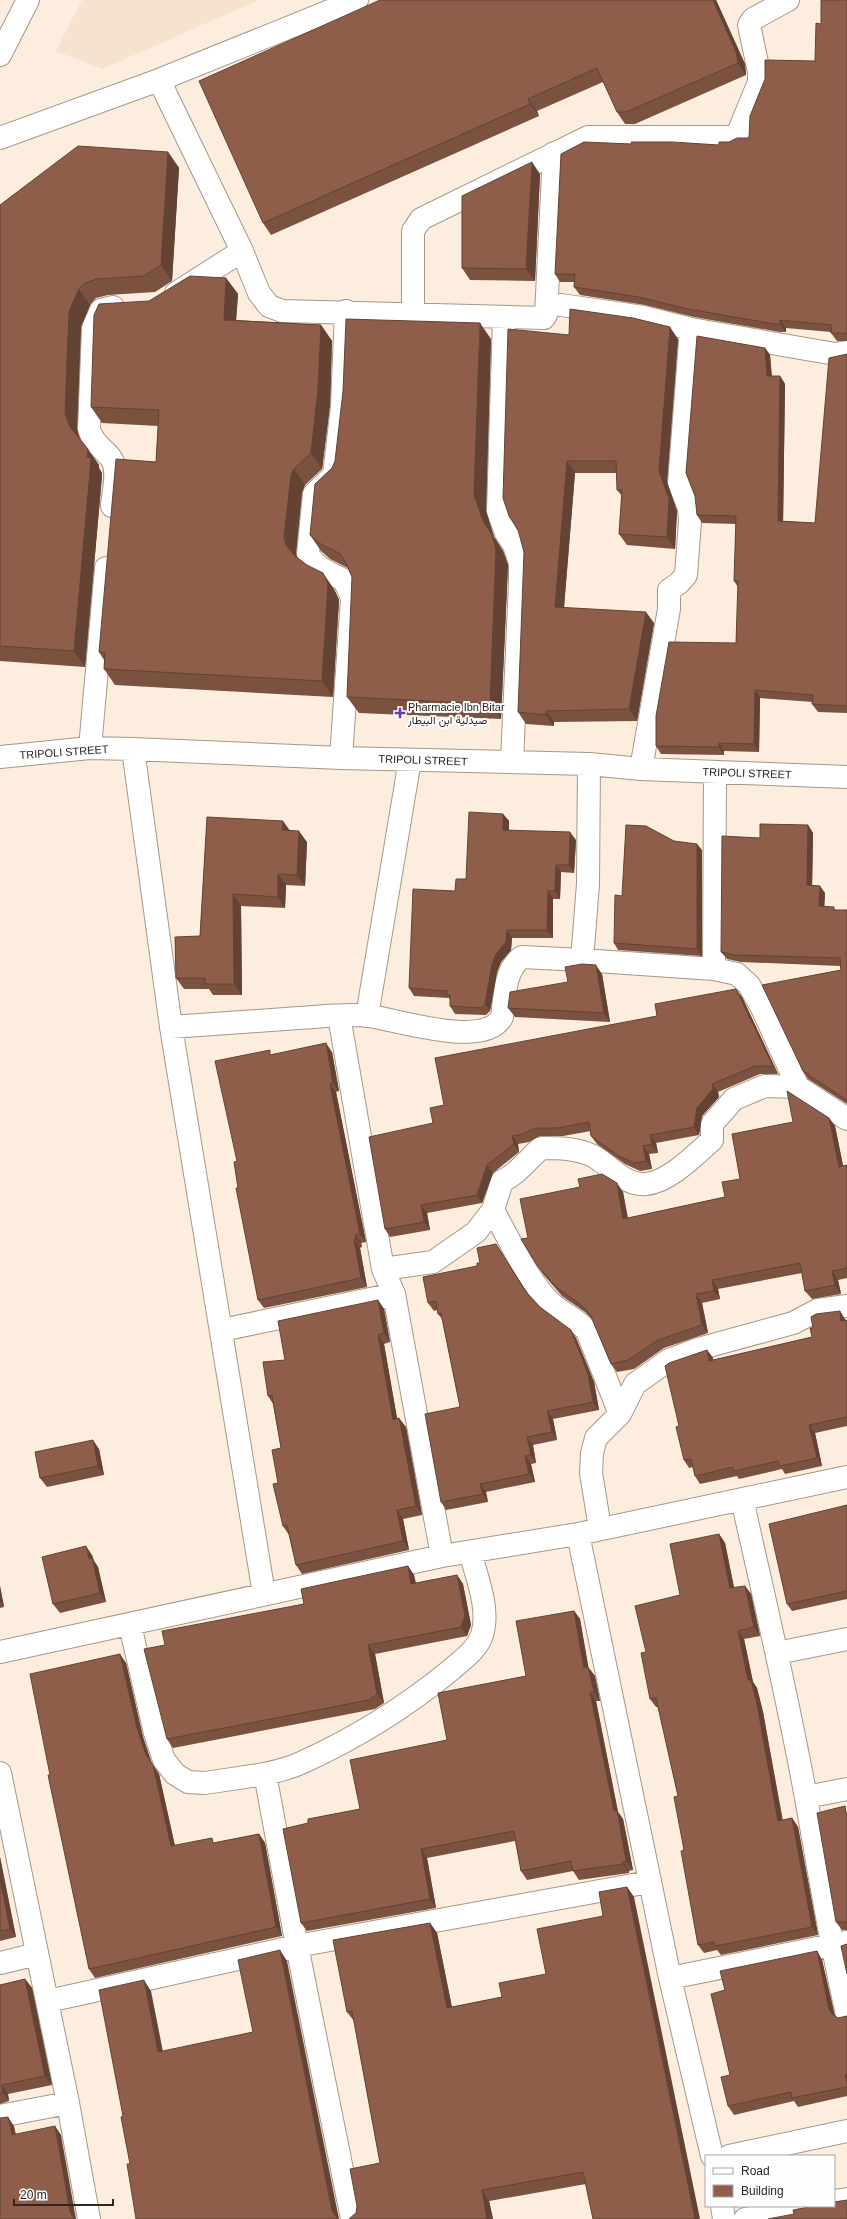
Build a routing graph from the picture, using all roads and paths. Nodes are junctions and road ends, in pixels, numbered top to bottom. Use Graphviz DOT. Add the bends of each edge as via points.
graph roads {
  1 [pos="28,0"];
  2 [pos="357,0"];
  3 [pos="788,0"];
  4 [pos="0,55"];
  5 [pos="159,80"];
  6 [pos="0,138"];
  7 [pos="554,153"];
  8 [pos="242,251"];
  9 [pos="160,304"];
  10 [pos="547,304"];
  11 [pos="130,306"];
  12 [pos="346,311"];
  13 [pos="412,314"];
  14 [pos="504,317"];
  15 [pos="691,329"];
  16 [pos="847,352"];
  17 [pos="111,522"];
  18 [pos="108,546"];
  19 [pos="90,748"];
  20 [pos="133,749"];
  21 [pos="0,757"];
  22 [pos="341,758"];
  23 [pos="410,760"];
  24 [pos="512,762"];
  25 [pos="590,764"];
  26 [pos="641,769"];
  27 [pos="715,772"];
  28 [pos="847,777"];
  29 [pos="582,960"];
  30 [pos="714,969"];
  31 [pos="339,1016"];
  32 [pos="367,1016"];
  33 [pos="171,1026"];
  34 [pos="798,1087"];
  35 [pos="847,1119"];
  36 [pos="493,1210"];
  37 [pos="383,1269"];
  38 [pos="394,1294"];
  39 [pos="847,1306"];
  40 [pos="222,1330"];
  41 [pos="620,1414"];
  42 [pos="847,1477"];
  43 [pos="742,1499"];
  44 [pos="600,1528"];
  45 [pos="578,1534"];
  46 [pos="470,1552"];
  47 [pos="442,1556"];
  48 [pos="264,1594"];
  49 [pos="130,1625"];
  50 [pos="847,1639"];
  51 [pos="0,1652"];
  52 [pos="777,1653"];
  53 [pos="0,1773"];
  54 [pos="265,1774"];
  55 [pos="847,1789"];
  56 [pos="806,1797"];
  57 [pos="650,1882"];
  58 [pos="839,1944"];
  59 [pos="297,1946"];
  60 [pos="37,1954"];
  61 [pos="0,1962"];
  62 [pos="670,1978"];
  63 [pos="48,2002"];
  64 [pos="847,2014"];
  65 [pos="68,2103"];
  66 [pos="0,2116"];
  67 [pos="847,2131"];
  68 [pos="712,2155"];
  69 [pos="734,2155"];
  70 [pos="847,2199"];
  71 [pos="835,2201"];
  72 [pos="722,2207"];
  73 [pos="805,2207"];
  74 [pos="89,2219"];
  75 [pos="352,2219"];
  76 [pos="724,2219"];
  77 [pos="744,2219"];
  1 -- 4 [label="street"];
  2 -- 5 [label="street"];
  3 -- 7 [label="street" via="753,19 749,25 759,82 734,137 598,136 578,141"];
  5 -- 6 [label="street"];
  5 -- 8 [label="street"];
  7 -- 10 [label="street"];
  7 -- 13 [label="street" via="421,219 416,224 413,231"];
  8 -- 9 [label="street"];
  8 -- 12 [label="street" via="259,293 269,306 282,311"];
  10 -- 14 [label="street" via="544,318"];
  10 -- 15 [label="street" via="643,317"];
  11 -- 17 [label="street" via="101,310 93,328 89,430 93,441 114,464"];
  12 -- 13 [label="street"];
  12 -- 22 [label="street" via="342,406 334,475 314,494 308,554 312,562 321,569 344,580 352,598"];
  13 -- 14 [label="street"];
  14 -- 24 [label="street" via="498,511 520,563"];
  15 -- 16 [label="street" via="835,354"];
  15 -- 26 [label="street" via="679,483 689,508 690,521 686,575 669,590 669,609"];
  18 -- 19 [label="street"];
  19 -- 20 [label="street, TRIPOLI STREET"];
  19 -- 21 [label="street, TRIPOLI STREET"];
  20 -- 22 [label="street, TRIPOLI STREET"];
  20 -- 33 [label="street"];
  22 -- 23 [label="street, TRIPOLI STREET"];
  23 -- 24 [label="street, TRIPOLI STREET"];
  23 -- 32 [label="street"];
  24 -- 25 [label="street, TRIPOLI STREET"];
  25 -- 26 [label="street, TRIPOLI STREET"];
  25 -- 29 [label="street" via="588,884"];
  26 -- 27 [label="street, TRIPOLI STREET"];
  27 -- 28 [label="street, TRIPOLI STREET"];
  27 -- 30 [label="street"];
  29 -- 30 [label="street"];
  29 -- 32 [label="street" via="522,957 509,971 502,1017 498,1024 490,1028 460,1033"];
  30 -- 34 [label="street" via="737,974 749,985"];
  31 -- 32 [label="street"];
  31 -- 33 [label="street"];
  31 -- 37 [label="street"];
  33 -- 40 [label="street"];
  34 -- 35 [label="street"];
  34 -- 36 [label="street" via="765,1086 734,1100 712,1124 712,1140 683,1166 658,1181 645,1184 624,1179 592,1156 566,1149 541,1148 514,1176 502,1181"];
  36 -- 37 [label="street" via="476,1232 433,1262"];
  36 -- 41 [label="street" via="528,1272 548,1301 580,1321 587,1331"];
  37 -- 38 [label="street"];
  38 -- 40 [label="street"];
  38 -- 47 [label="street"];
  39 -- 41 [label="street" via="818,1310 793,1323 698,1349 669,1360 635,1384"];
  40 -- 48 [label="street"];
  41 -- 44 [label="street" via="596,1438 592,1453 591,1473"];
  42 -- 43 [label="street"];
  43 -- 44 [label="street"];
  43 -- 52 [label="street"];
  44 -- 45 [label="street"];
  45 -- 46 [label="street"];
  45 -- 57 [label="street"];
  46 -- 47 [label="street"];
  46 -- 54 [label="street" via="485,1623 482,1637 471,1652 432,1686 386,1718 302,1763"];
  47 -- 48 [label="street"];
  48 -- 49 [label="street"];
  49 -- 51 [label="street"];
  49 -- 54 [label="street" via="155,1733 164,1760 175,1774 188,1782 205,1783"];
  50 -- 52 [label="street"];
  52 -- 56 [label="street"];
  53 -- 60 [label="street"];
  54 -- 59 [label="street"];
  55 -- 56 [label="street"];
  56 -- 58 [label="street"];
  57 -- 59 [label="street"];
  57 -- 62 [label="street"];
  58 -- 62 [label="street"];
  58 -- 64 [label="street"];
  59 -- 63 [label="street"];
  59 -- 75 [label="street"];
  60 -- 61 [label="street"];
  60 -- 63 [label="street"];
  62 -- 68 [label="street"];
  63 -- 65 [label="street"];
  65 -- 66 [label="street"];
  65 -- 74 [label="street"];
  67 -- 69 [label="street"];
  70 -- 71 [label="street"];
  72 -- 76 [label="street"];
  73 -- 77 [label="street"];
}
